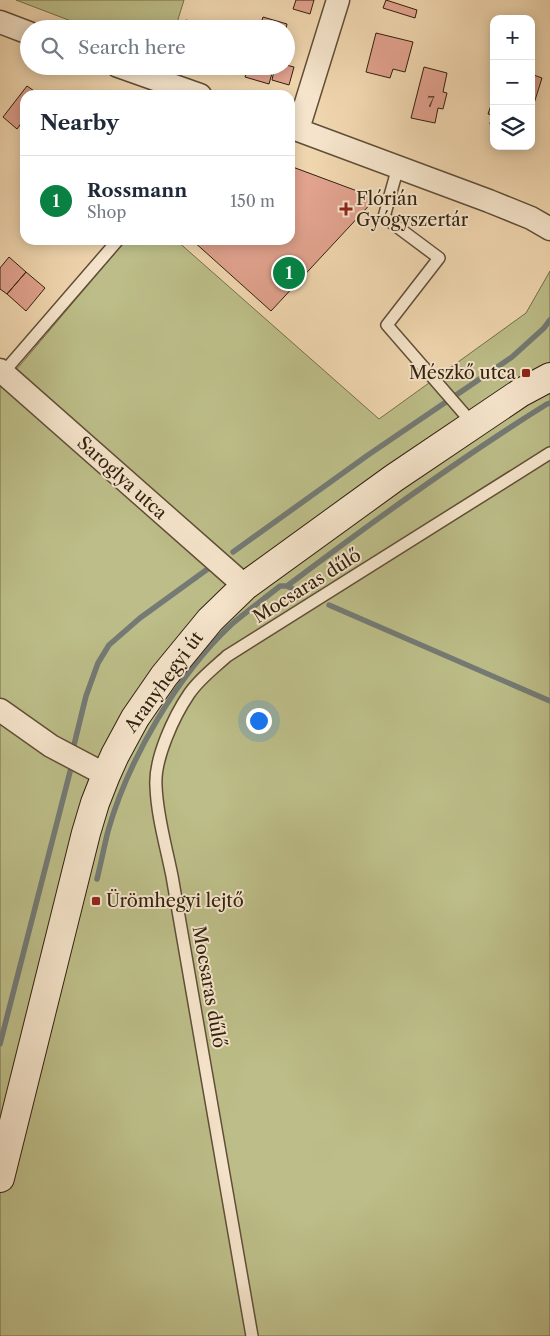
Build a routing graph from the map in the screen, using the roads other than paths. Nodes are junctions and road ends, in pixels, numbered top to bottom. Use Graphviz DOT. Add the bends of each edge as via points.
graph roads {
  1 [pos="338,0"];
  2 [pos="0,22"];
  3 [pos="20,30"];
  4 [pos="143,75"];
  5 [pos="186,90"];
  6 [pos="295,125"];
  7 [pos="295,128"];
  8 [pos="398,167"];
  9 [pos="550,229"];
  10 [pos="114,245"];
  11 [pos="2,371"];
  12 [pos="550,377"];
  13 [pos="465,415"];
  14 [pos="550,453"];
  15 [pos="245,586"];
  16 [pos="0,710"];
  17 [pos="106,775"];
  18 [pos="0,1178"];
  19 [pos="252,1336"];
  1 -- 6 [label="street"];
  2 -- 3 [label="street"];
  4 -- 5 [label="street"];
  7 -- 8 [label="street"];
  8 -- 9 [label="street" via="493,202"];
  8 -- 13 [label="lane" via="384,217 439,258 386,324"];
  10 -- 11 [label="lane"];
  11 -- 15 [label="street, Saroglya utca"];
  12 -- 13 [label="street, Aranyhegyi út"];
  13 -- 15 [label="street, Aranyhegyi út" via="394,478"];
  14 -- 19 [label="lane, Mocsaras dűlő" via="227,656 190,693 165,741 155,785"];
  15 -- 17 [label="street, Aranyhegyi út" via="210,620 158,683 134,718"];
  16 -- 17 [label="street" via="51,746"];
  17 -- 18 [label="street, Aranyhegyi út" via="86,833"];
}
